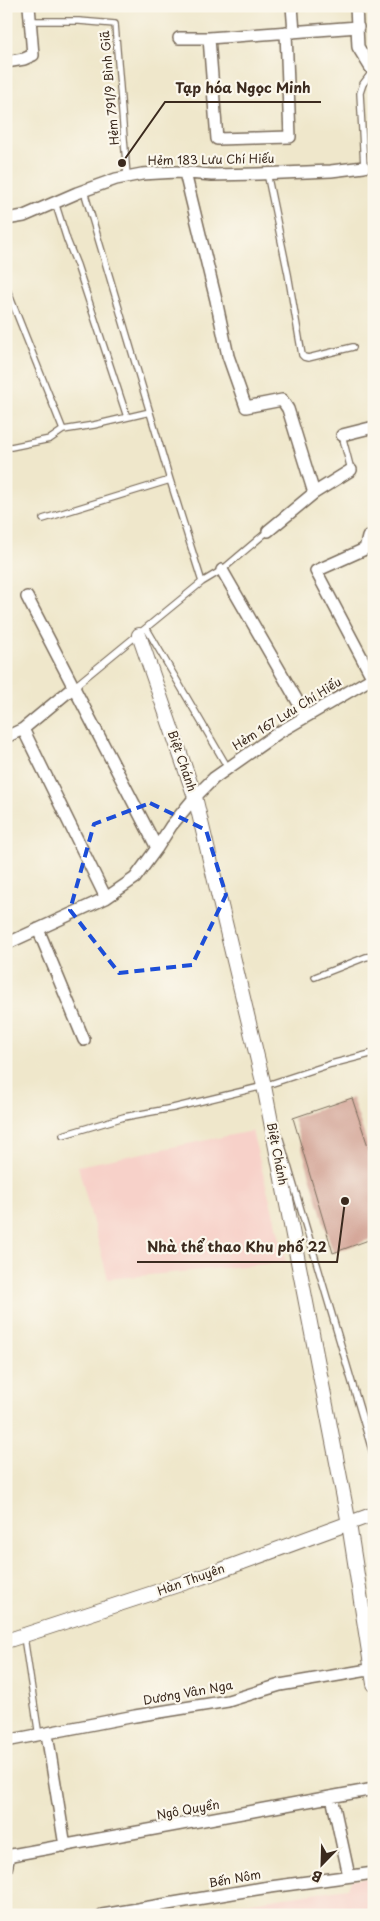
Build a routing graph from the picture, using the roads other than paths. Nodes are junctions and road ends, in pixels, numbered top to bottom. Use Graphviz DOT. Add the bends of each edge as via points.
graph roads {
  1 [pos="30,6"];
  2 [pos="292,6"];
  3 [pos="356,6"];
  4 [pos="30,21"];
  5 [pos="358,27"];
  6 [pos="290,32"];
  7 [pos="179,38"];
  8 [pos="209,38"];
  9 [pos="6,62"];
  10 [pos="373,72"];
  11 [pos="369,167"];
  12 [pos="184,173"];
  13 [pos="267,173"];
  14 [pos="128,176"];
  15 [pos="84,191"];
  16 [pos="55,202"];
  17 [pos="6,219"];
  18 [pos="6,287"];
  19 [pos="354,347"];
  20 [pos="150,412"];
  21 [pos="127,417"];
  22 [pos="374,428"];
  23 [pos="63,430"];
  24 [pos="342,435"];
  25 [pos="11,447"];
  26 [pos="351,470"];
  27 [pos="170,480"];
  28 [pos="314,493"];
  29 [pos="43,519"];
  30 [pos="268,531"];
  31 [pos="368,538"];
  32 [pos="222,570"];
  33 [pos="202,582"];
  34 [pos="27,597"];
  35 [pos="143,632"];
  36 [pos="373,677"];
  37 [pos="75,686"];
  38 [pos="306,716"];
  39 [pos="23,729"];
  40 [pos="6,737"];
  41 [pos="228,768"];
  42 [pos="194,797"];
  43 [pos="157,848"];
  44 [pos="106,898"];
  45 [pos="38,928"];
  46 [pos="6,944"];
  47 [pos="374,956"];
  48 [pos="315,977"];
  49 [pos="84,1040"];
  50 [pos="374,1053"];
  51 [pos="264,1086"];
  52 [pos="63,1135"];
  53 [pos="374,1457"];
  54 [pos="374,1514"];
  55 [pos="349,1524"];
  56 [pos="24,1637"];
  57 [pos="6,1641"];
  58 [pos="372,1670"];
  59 [pos="374,1684"];
  60 [pos="43,1735"];
  61 [pos="6,1741"];
  62 [pos="374,1789"];
  63 [pos="332,1797"];
  64 [pos="65,1846"];
  65 [pos="8,1856"];
  66 [pos="6,1869"];
  67 [pos="374,1873"];
  68 [pos="348,1876"];
  69 [pos="102,1915"];
  1 -- 4 [label="street"];
  2 -- 6 [label="street"];
  3 -- 5 [label="street"];
  4 -- 9 [label="street" via="32,54"];
  4 -- 14 [label="lane, Hẻm 791/9 Bình Giã" via="115,24"];
  5 -- 6 [label="street"];
  5 -- 10 [label="street" via="358,47"];
  6 -- 8 [label="street"];
  6 -- 8 [label="street" via="290,137 218,139"];
  7 -- 8 [label="street"];
  10 -- 11 [label="lane" via="360,93"];
  11 -- 13 [label="street, Hẻm 183 Lưu Chí Hiếu"];
  12 -- 13 [label="street, Hẻm 183 Lưu Chí Hiếu"];
  12 -- 14 [label="street, Hẻm 183 Lưu Chí Hiếu"];
  12 -- 28 [label="street" via="228,356 246,407 282,400 288,409"];
  13 -- 19 [label="lane" via="302,355 308,358"];
  14 -- 15 [label="street, Hẻm 183 Lưu Chí Hiếu"];
  15 -- 16 [label="street, Hẻm 183 Lưu Chí Hiếu"];
  15 -- 20 [label="lane"];
  16 -- 17 [label="street, Hẻm 183 Lưu Chí Hiếu" via="24,216"];
  16 -- 21 [label="lane"];
  18 -- 23 [label="lane"];
  20 -- 21 [label="lane"];
  20 -- 27 [label="lane"];
  21 -- 23 [label="lane"];
  22 -- 24 [label="street"];
  23 -- 25 [label="lane" via="50,439"];
  24 -- 26 [label="lane"];
  26 -- 28 [label="street"];
  27 -- 29 [label="lane"];
  27 -- 33 [label="lane"];
  28 -- 30 [label="street"];
  30 -- 32 [label="lane"];
  31 -- 36 [label="street" via="365,549 316,571"];
  32 -- 33 [label="lane"];
  32 -- 38 [label="street"];
  33 -- 35 [label="lane"];
  34 -- 37 [label="street"];
  35 -- 37 [label="lane"];
  35 -- 41 [label="lane"];
  35 -- 42 [label="street, Biệt Chánh"];
  36 -- 38 [label="street, Hẻm 167 Lưu Chí Hiếu"];
  37 -- 39 [label="street"];
  37 -- 43 [label="street"];
  38 -- 41 [label="street, Hẻm 167 Lưu Chí Hiếu"];
  39 -- 40 [label="street"];
  39 -- 44 [label="street"];
  41 -- 42 [label="street, Hẻm 167 Lưu Chí Hiếu"];
  42 -- 43 [label="street, Hẻm 167 Lưu Chí Hiếu"];
  42 -- 51 [label="street, Biệt Chánh"];
  43 -- 44 [label="street, Hẻm 167 Lưu Chí Hiếu" via="135,878"];
  44 -- 45 [label="street, Hẻm 167 Lưu Chí Hiếu"];
  45 -- 46 [label="street, Hẻm 167 Lưu Chí Hiếu"];
  45 -- 49 [label="street"];
  47 -- 48 [label="lane"];
  50 -- 51 [label="lane"];
  51 -- 52 [label="lane"];
  51 -- 53 [label="lane"];
  51 -- 55 [label="street, Biệt Chánh"];
  54 -- 55 [label="street, Hàn Thuyên"];
  55 -- 56 [label="street, Hàn Thuyên"];
  55 -- 58 [label="street, Biệt Chánh"];
  56 -- 57 [label="street, Hàn Thuyên"];
  56 -- 60 [label="lane"];
  58 -- 59 [label="street, Biệt Chánh"];
  58 -- 60 [label="street, Dương Vân Nga" via="280,1685 228,1701"];
  60 -- 61 [label="street, Dương Vân Nga"];
  60 -- 64 [label="street"];
  62 -- 63 [label="street, Ngô Quyền"];
  63 -- 64 [label="street, Ngô Quyền"];
  63 -- 68 [label="street"];
  64 -- 65 [label="street, Ngô Quyền"];
  65 -- 66 [label="street"];
  67 -- 68 [label="street, Bến Nôm"];
  68 -- 69 [label="street, Bến Nôm"];
}
